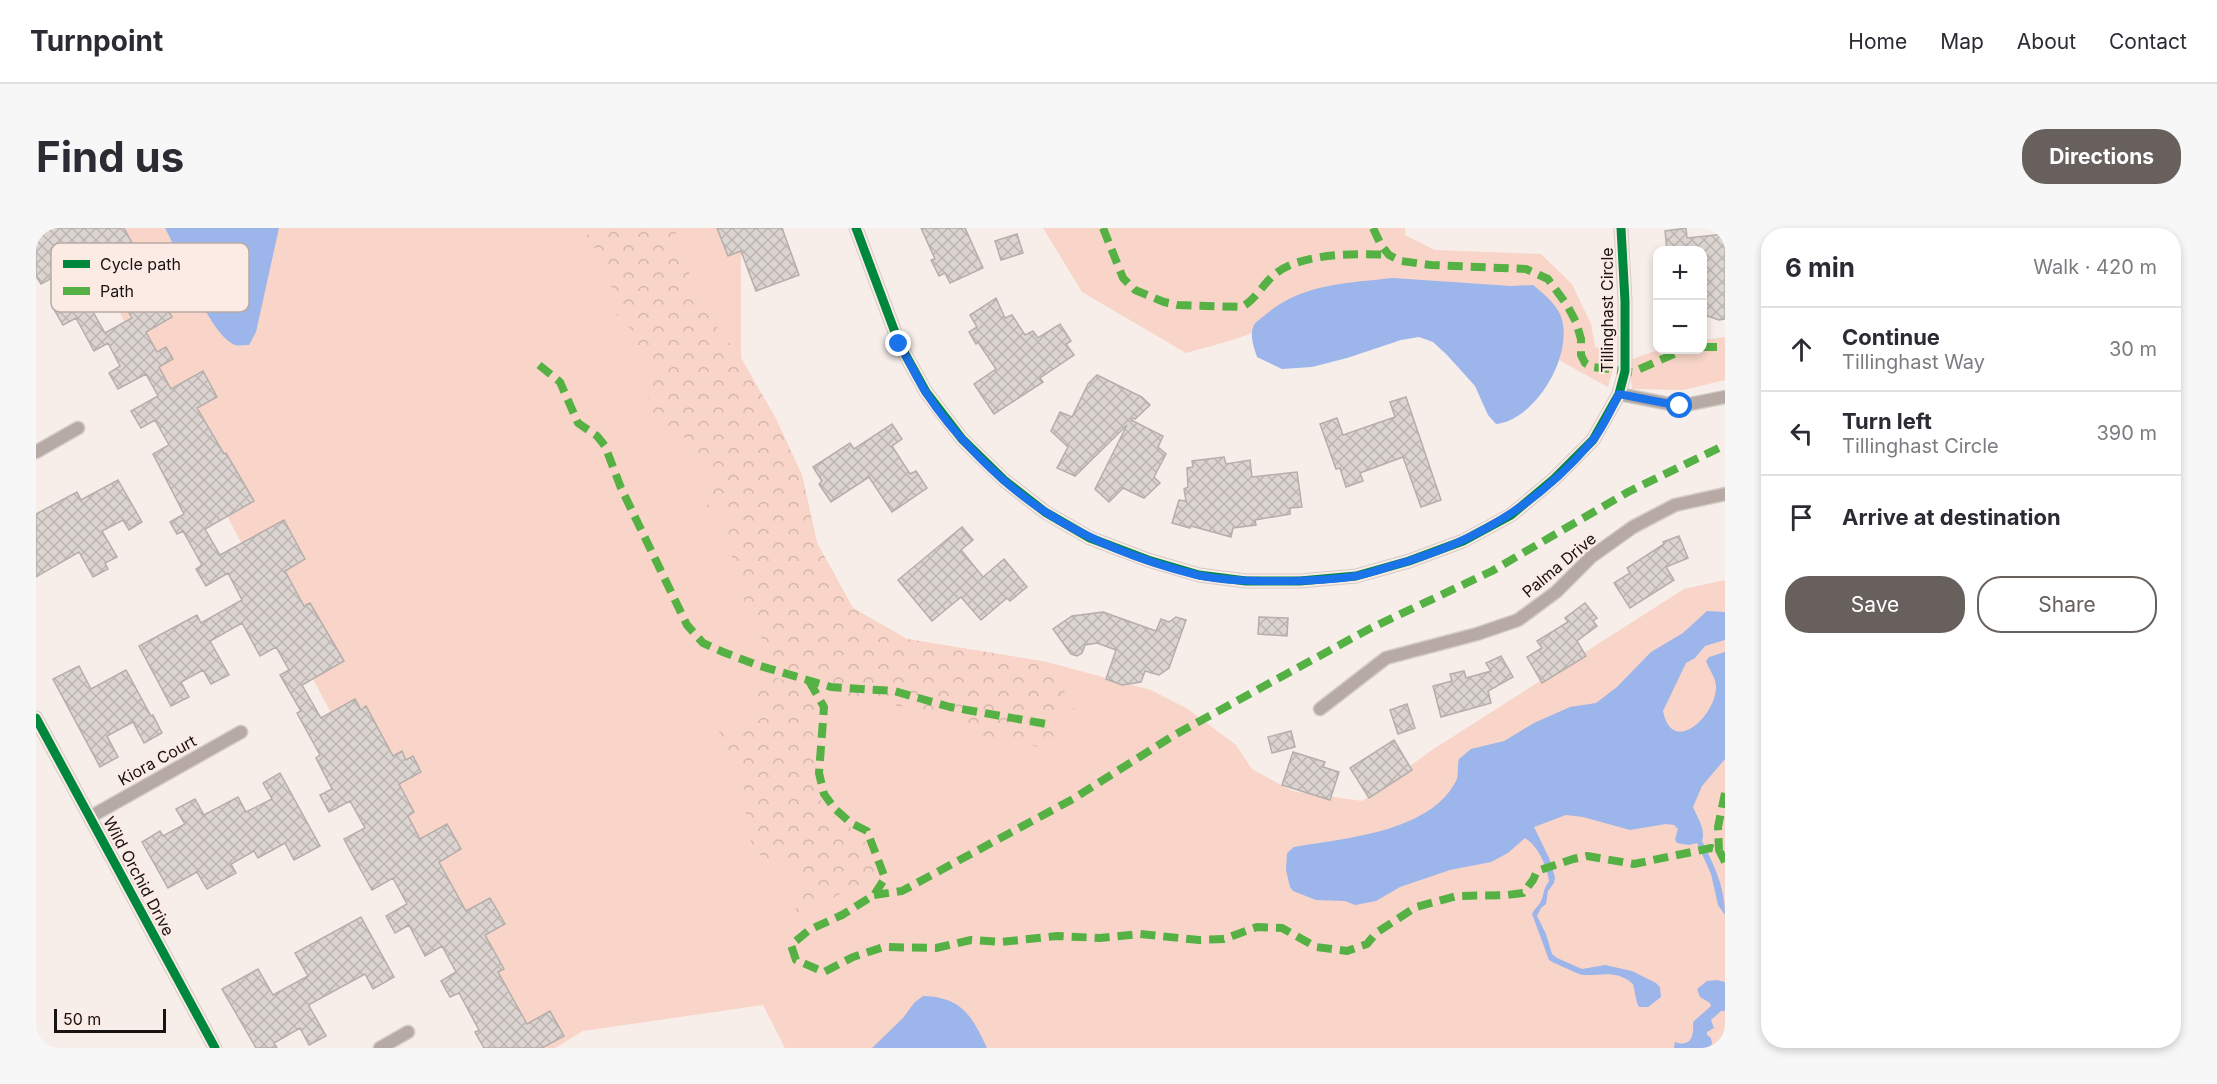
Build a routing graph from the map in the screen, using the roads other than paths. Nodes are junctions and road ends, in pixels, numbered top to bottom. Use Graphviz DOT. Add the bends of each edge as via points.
graph roads {
  1 [pos="856,228"];
  2 [pos="1621,228"];
  3 [pos="1619,394"];
  4 [pos="1725,397"];
  5 [pos="78,428"];
  6 [pos="36,452"];
  7 [pos="1725,494"];
  8 [pos="1320,709"];
  9 [pos="36,718"];
  10 [pos="241,732"];
  11 [pos="90,817"];
  12 [pos="408,1032"];
  13 [pos="215,1048"];
  14 [pos="380,1048"];
  1 -- 3 [label="street, Tillinghast Circle" via="899,344 926,392 962,439 1004,480 1063,523 1090,538 1199,575 1246,581 1356,576 1463,541 1511,515 1554,479 1593,440"];
  2 -- 3 [label="street, Tillinghast Circle" via="1625,301 1624,371"];
  3 -- 4 [label="street" via="1680,406"];
  5 -- 6 [label="street"];
  7 -- 8 [label="street, Palma Drive" via="1675,505 1633,527 1590,557 1556,592 1518,620 1386,658"];
  9 -- 11 [label="street, Wild Orchid Drive"];
  10 -- 11 [label="street, Kiora Court"];
  11 -- 13 [label="street, Wild Orchid Drive"];
  12 -- 14 [label="street"];
}
